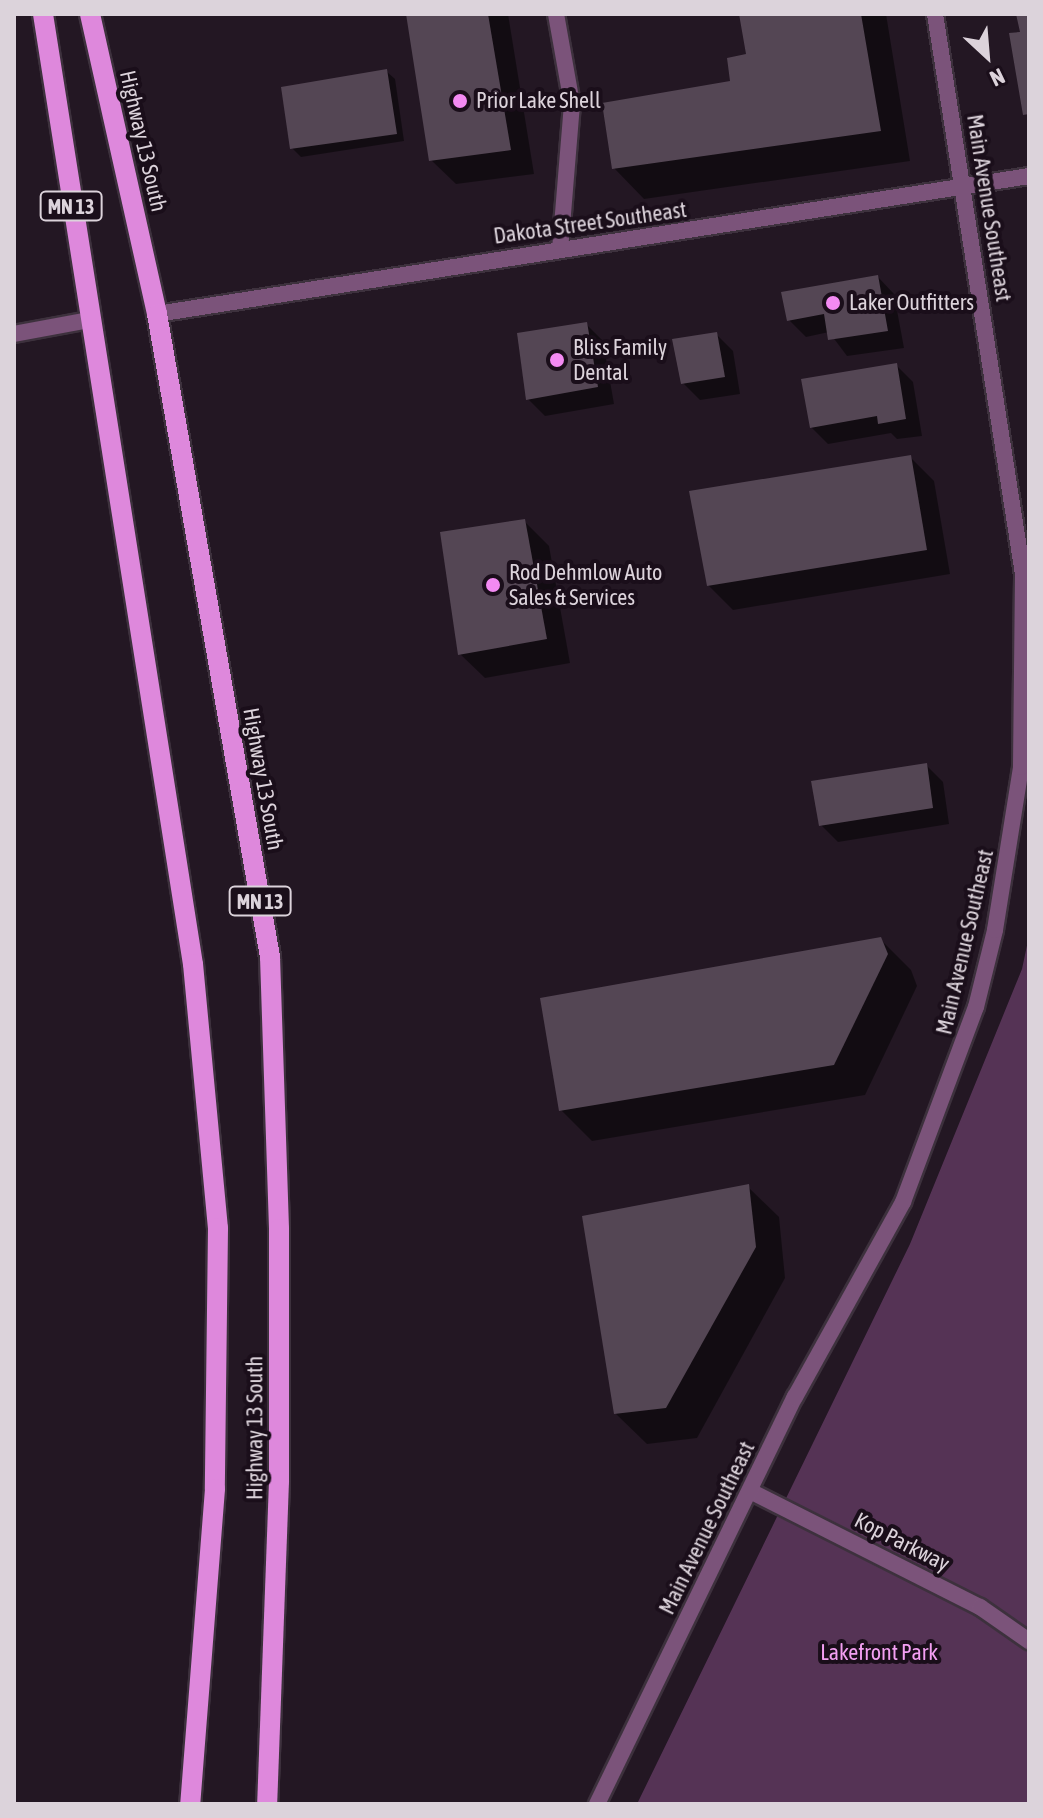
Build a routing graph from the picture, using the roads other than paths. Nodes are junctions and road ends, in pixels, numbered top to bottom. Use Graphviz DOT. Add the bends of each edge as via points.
graph roads {
  1 [pos="43,14"];
  2 [pos="90,14"];
  3 [pos="556,14"];
  4 [pos="935,14"];
  5 [pos="1029,176"];
  6 [pos="963,188"];
  7 [pos="560,250"];
  8 [pos="157,314"];
  9 [pos="89,320"];
  10 [pos="14,334"];
  11 [pos="750,1491"];
  12 [pos="1029,1641"];
  13 [pos="190,1804"];
  14 [pos="267,1804"];
  15 [pos="597,1804"];
  1 -- 9 [label="main road, Highway 13 South / MN 13"];
  2 -- 8 [label="main road, Highway 13 South / MN 13"];
  3 -- 7 [label="street" via="572,104"];
  4 -- 6 [label="street, Main Avenue Southeast"];
  5 -- 6 [label="street, Dakota Street Southeast"];
  6 -- 7 [label="street, Dakota Street Southeast"];
  6 -- 11 [label="street, Main Avenue Southeast" via="1023,574 1021,767 1010,851 976,1007 943,1105 903,1202"];
  7 -- 8 [label="street, Dakota Street Southeast"];
  8 -- 14 [label="main road, Highway 13 South / MN 13" via="270,957 279,1229 279,1481"];
  9 -- 10 [label="street"];
  9 -- 13 [label="main road, Highway 13 South / MN 13" via="193,964 218,1228 215,1489"];
  11 -- 12 [label="street, Kop Parkway" via="980,1607"];
  11 -- 15 [label="street, Main Avenue Southeast"];
}
